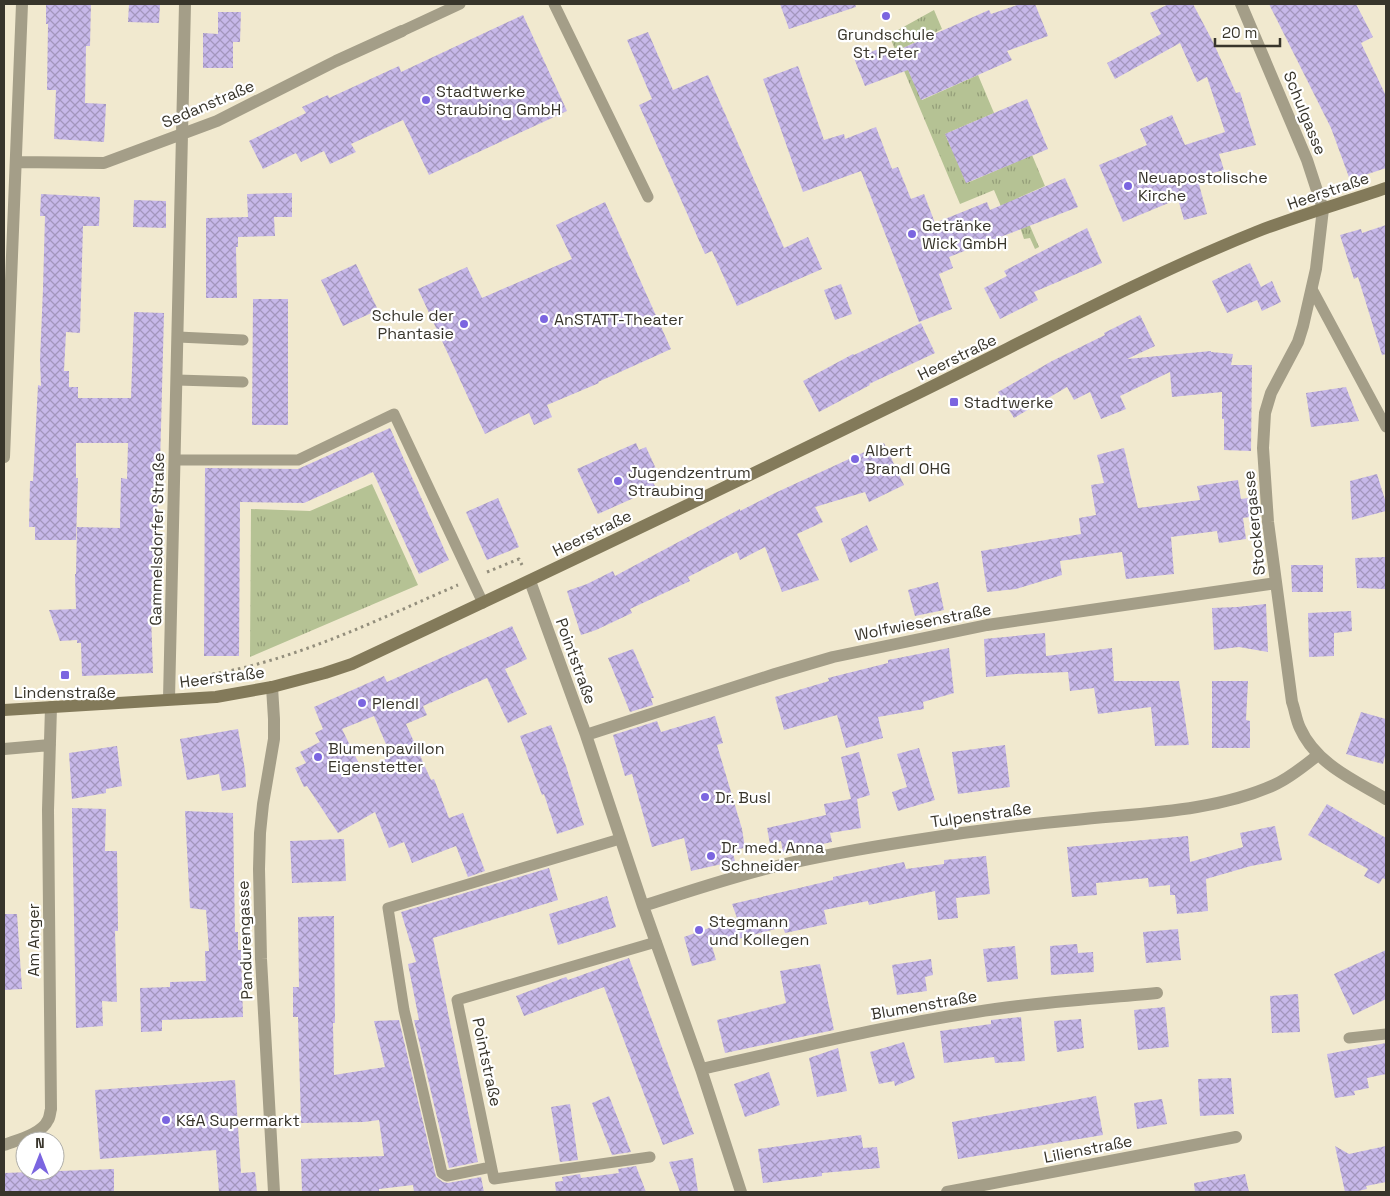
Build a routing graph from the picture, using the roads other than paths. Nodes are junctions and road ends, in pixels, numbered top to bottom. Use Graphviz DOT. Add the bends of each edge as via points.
graph roads {
  1 [pos="22,4"];
  2 [pos="185,4"];
  3 [pos="460,4"];
  4 [pos="554,4"];
  5 [pos="1240,4"];
  6 [pos="402,31"];
  7 [pos="182,135"];
  8 [pos="16,162"];
  9 [pos="1386,188"];
  10 [pos="648,197"];
  11 [pos="1323,209"];
  12 [pos="1312,289"];
  13 [pos="178,337"];
  14 [pos="243,340"];
  15 [pos="177,380"];
  16 [pos="243,382"];
  17 [pos="1386,427"];
  18 [pos="4,457"];
  19 [pos="175,460"];
  20 [pos="530,581"];
  21 [pos="1276,583"];
  22 [pos="483,603"];
  23 [pos="272,688"];
  24 [pos="169,700"];
  25 [pos="51,707"];
  26 [pos="4,710"];
  27 [pos="586,735"];
  28 [pos="50,745"];
  29 [pos="4,749"];
  30 [pos="1318,755"];
  31 [pos="1386,799"];
  32 [pos="620,838"];
  33 [pos="643,906"];
  34 [pos="656,942"];
  35 [pos="1157,993"];
  36 [pos="1386,1034"];
  37 [pos="1349,1038"];
  38 [pos="701,1069"];
  39 [pos="1236,1137"];
  40 [pos="4,1145"];
  41 [pos="650,1157"];
  42 [pos="492,1167"];
  43 [pos="274,1192"];
  44 [pos="741,1192"];
  45 [pos="947,1192"];
  1 -- 8 [label="street"];
  2 -- 7 [label="street, Gammelsdorfer Straße"];
  3 -- 6 [label="lane"];
  4 -- 10 [label="lane"];
  5 -- 11 [label="street, Schulgasse" via="1307,160"];
  6 -- 7 [label="street, Sedanstraße"];
  7 -- 8 [label="street, Sedanstraße" via="104,163"];
  7 -- 13 [label="street, Gammelsdorfer Straße"];
  8 -- 18 [label="street"];
  9 -- 11 [label="street, Heerstraße"];
  11 -- 12 [label="street, Stockergasse"];
  11 -- 20 [label="street, Heerstraße" via="1258,232 1140,283"];
  12 -- 17 [label="lane"];
  12 -- 21 [label="street, Stockergasse" via="1298,342 1271,393 1265,413 1264,475"];
  13 -- 14 [label="lane"];
  13 -- 15 [label="street, Gammelsdorfer Straße"];
  15 -- 16 [label="lane"];
  15 -- 19 [label="street, Gammelsdorfer Straße"];
  19 -- 22 [label="lane" via="298,460 394,414"];
  19 -- 24 [label="street, Gammelsdorfer Straße"];
  20 -- 22 [label="street, Heerstraße"];
  20 -- 27 [label="street, Pointstraße"];
  21 -- 27 [label="street, Wolfwiesenstraße" via="987,625 833,657"];
  21 -- 30 [label="street, Stockergasse" via="1292,702 1300,728"];
  22 -- 23 [label="street, Heerstraße" via="352,664"];
  23 -- 24 [label="street, Heerstraße"];
  23 -- 43 [label="street, Pandurengasse" via="274,739 263,804 259,869"];
  24 -- 25 [label="street, Heerstraße"];
  25 -- 26 [label="street, Heerstraße"];
  25 -- 28 [label="street, Am Anger"];
  27 -- 32 [label="street, Pointstraße"];
  28 -- 29 [label="street"];
  28 -- 40 [label="street, Am Anger" via="51,1109 43,1128"];
  30 -- 31 [label="street, Stockergasse"];
  30 -- 33 [label="street, Tulpenstraße" via="1276,785 1199,807 1006,827 840,853 767,869"];
  32 -- 33 [label="street, Pointstraße"];
  32 -- 42 [label="lane" via="388,908 404,1010 442,1172 447,1176"];
  33 -- 34 [label="street, Pointstraße"];
  34 -- 38 [label="street, Pointstraße"];
  34 -- 42 [label="lane, Pointstraße" via="457,1000"];
  35 -- 38 [label="street, Blumenstraße" via="946,1016"];
  36 -- 37 [label="lane"];
  38 -- 44 [label="street, Pointstraße"];
  39 -- 45 [label="street, Lilienstraße"];
  41 -- 42 [label="lane" via="494,1179"];
}
